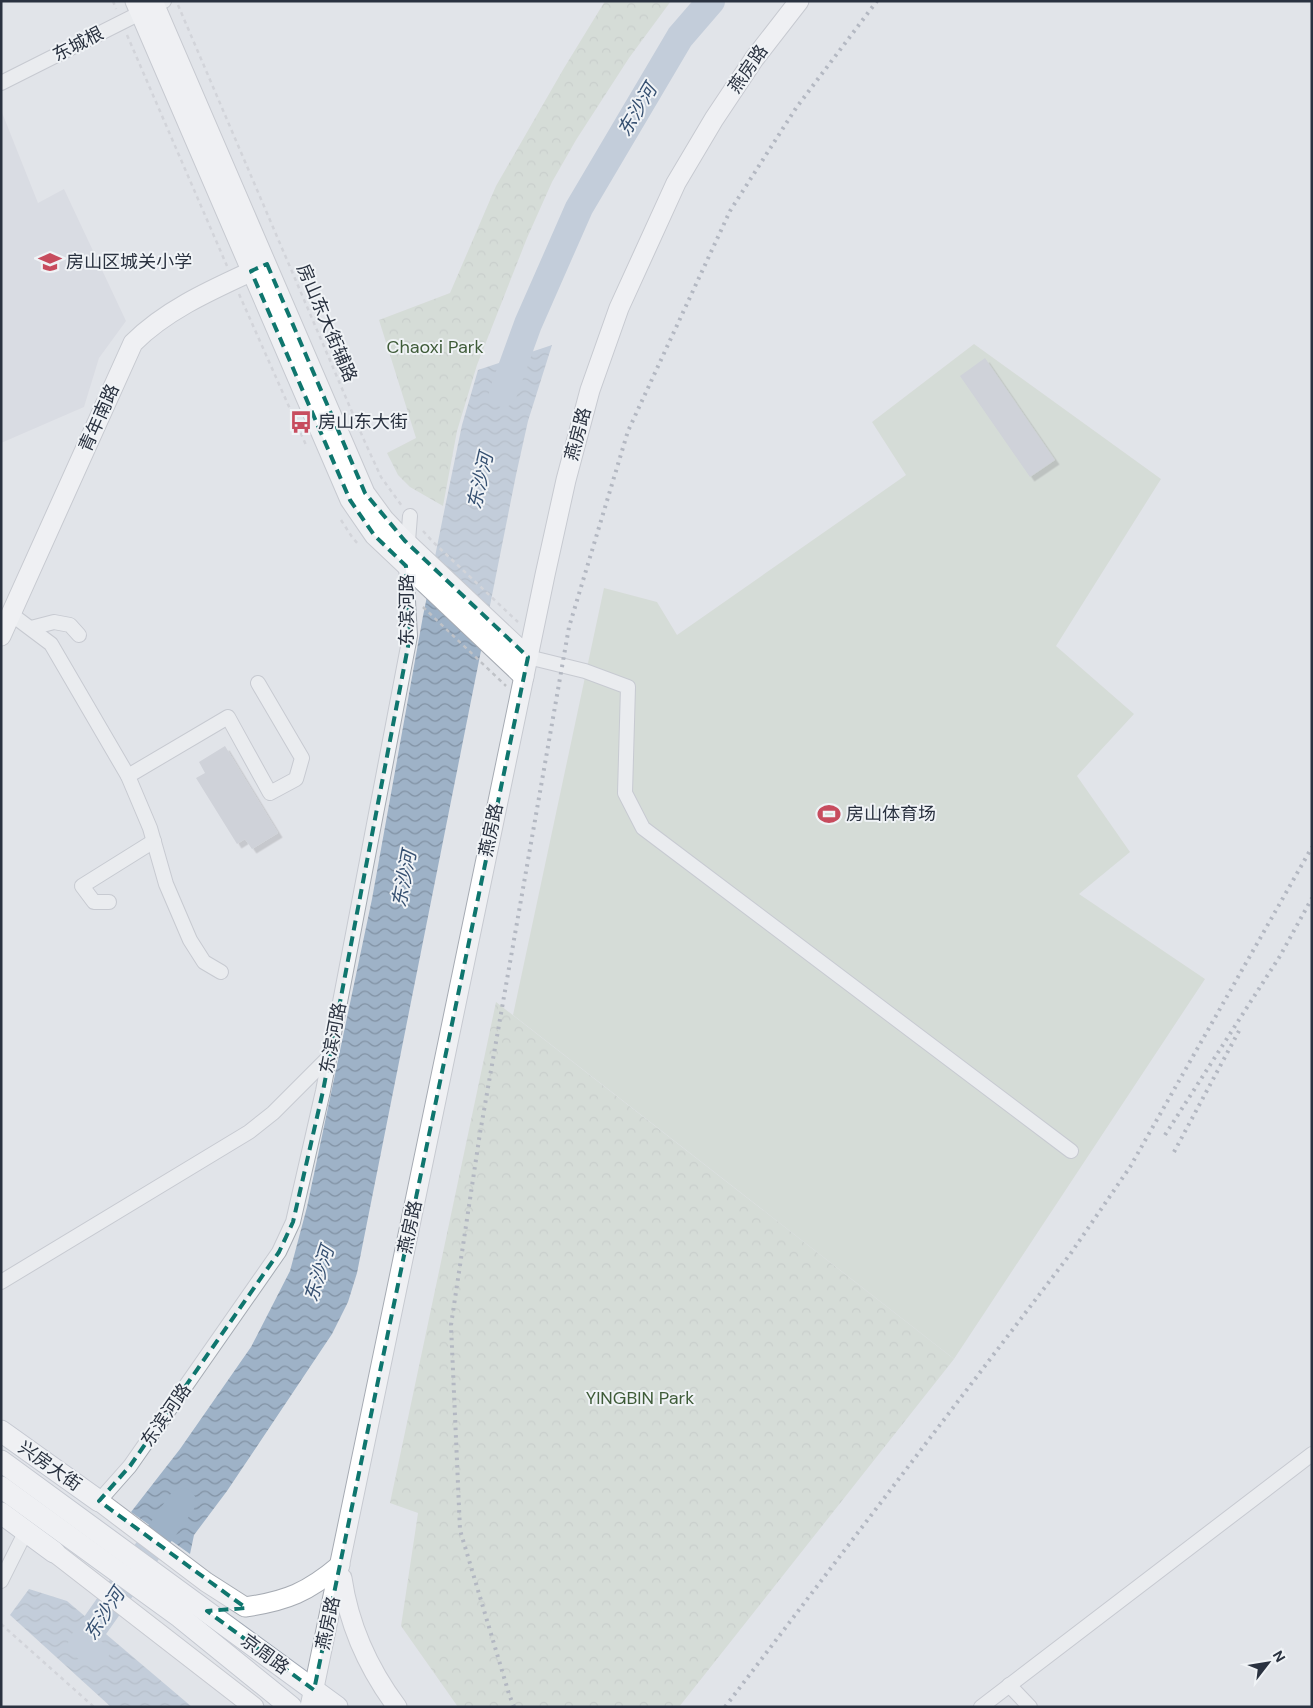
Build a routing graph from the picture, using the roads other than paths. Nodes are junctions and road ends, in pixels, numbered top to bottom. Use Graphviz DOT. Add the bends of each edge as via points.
graph roads {
  1 [pos="800,1"];
  2 [pos="149,5"];
  3 [pos="1,83"];
  4 [pos="259,268"];
  5 [pos="410,516"];
  6 [pos="408,544"];
  7 [pos="406,566"];
  8 [pos="12,614"];
  9 [pos="31,628"];
  10 [pos="79,635"];
  11 [pos="1,636"];
  12 [pos="528,657"];
  13 [pos="524,677"];
  14 [pos="258,683"];
  15 [pos="128,776"];
  16 [pos="154,841"];
  17 [pos="109,902"];
  18 [pos="221,972"];
  19 [pos="330,1056"];
  20 [pos="1071,1152"];
  21 [pos="1,1282"];
  22 [pos="1,1431"];
  23 [pos="1312,1454"];
  24 [pos="1,1461"];
  25 [pos="1,1487"];
  26 [pos="99,1501"];
  27 [pos="1,1513"];
  28 [pos="70,1529"];
  29 [pos="26,1532"];
  30 [pos="54,1552"];
  31 [pos="340,1565"];
  32 [pos="1,1581"];
  33 [pos="245,1607"];
  34 [pos="193,1610"];
  35 [pos="1010,1684"];
  36 [pos="312,1698"];
  37 [pos="254,1707"];
  38 [pos="291,1707"];
  39 [pos="337,1707"];
  40 [pos="397,1707"];
  41 [pos="981,1707"];
  42 [pos="1030,1707"];
  1 -- 12 [label="main road, 燕房路" via="754,59 676,183 618,308 590,390 576,444"];
  2 -- 3 [label="street, 东城根"];
  2 -- 4 [label="main road"];
  4 -- 6 [label="main road" via="365,493"];
  4 -- 7 [label="main road" via="350,500 374,535"];
  4 -- 8 [label="main road, 青年南路" via="177,310 147,329 133,343"];
  5 -- 6 [label="street, 东滨河路"];
  6 -- 7 [label="street, 东滨河路"];
  6 -- 12 [label="main road"];
  7 -- 13 [label="main road"];
  7 -- 19 [label="street, 东滨河路" via="410,636"];
  8 -- 9 [label="street"];
  8 -- 11 [label="main road, 青年南路"];
  9 -- 10 [label="street" via="54,622 70,625"];
  9 -- 15 [label="street" via="52,644"];
  12 -- 13 [label="main road, 燕房路"];
  12 -- 20 [label="street" via="585,671 628,687 625,793 643,828"];
  13 -- 31 [label="main road, 燕房路"];
  14 -- 15 [label="street" via="302,758 296,779 270,793 228,717"];
  15 -- 16 [label="street"];
  16 -- 17 [label="street" via="82,886 94,902"];
  16 -- 18 [label="street" via="166,884 190,940 204,962"];
  19 -- 21 [label="street" via="273,1113 249,1132"];
  19 -- 26 [label="street, 东滨河路" via="293,1222 279,1252 130,1466"];
  22 -- 26 [label="main road, 兴房大街"];
  23 -- 35 [label="street"];
  24 -- 28 [label="main road, 兴房大街"];
  25 -- 28 [label="main road"];
  26 -- 33 [label="main road" via="206,1582"];
  27 -- 29 [label="main road"];
  28 -- 29 [label="main road"];
  28 -- 34 [label="main road"];
  29 -- 30 [label="main road"];
  29 -- 32 [label="street"];
  30 -- 37 [label="main road"];
  31 -- 33 [label="main road" via="321,1582 300,1594"];
  31 -- 36 [label="main road, 燕房路"];
  31 -- 40 [label="main road" via="353,1630 378,1680"];
  33 -- 34 [label="main road"];
  34 -- 36 [label="main road, 京周路"];
  34 -- 38 [label="main road, 京周路"];
  35 -- 41 [label="street"];
  35 -- 42 [label="street"];
  36 -- 39 [label="main road, 京周路"];
}
